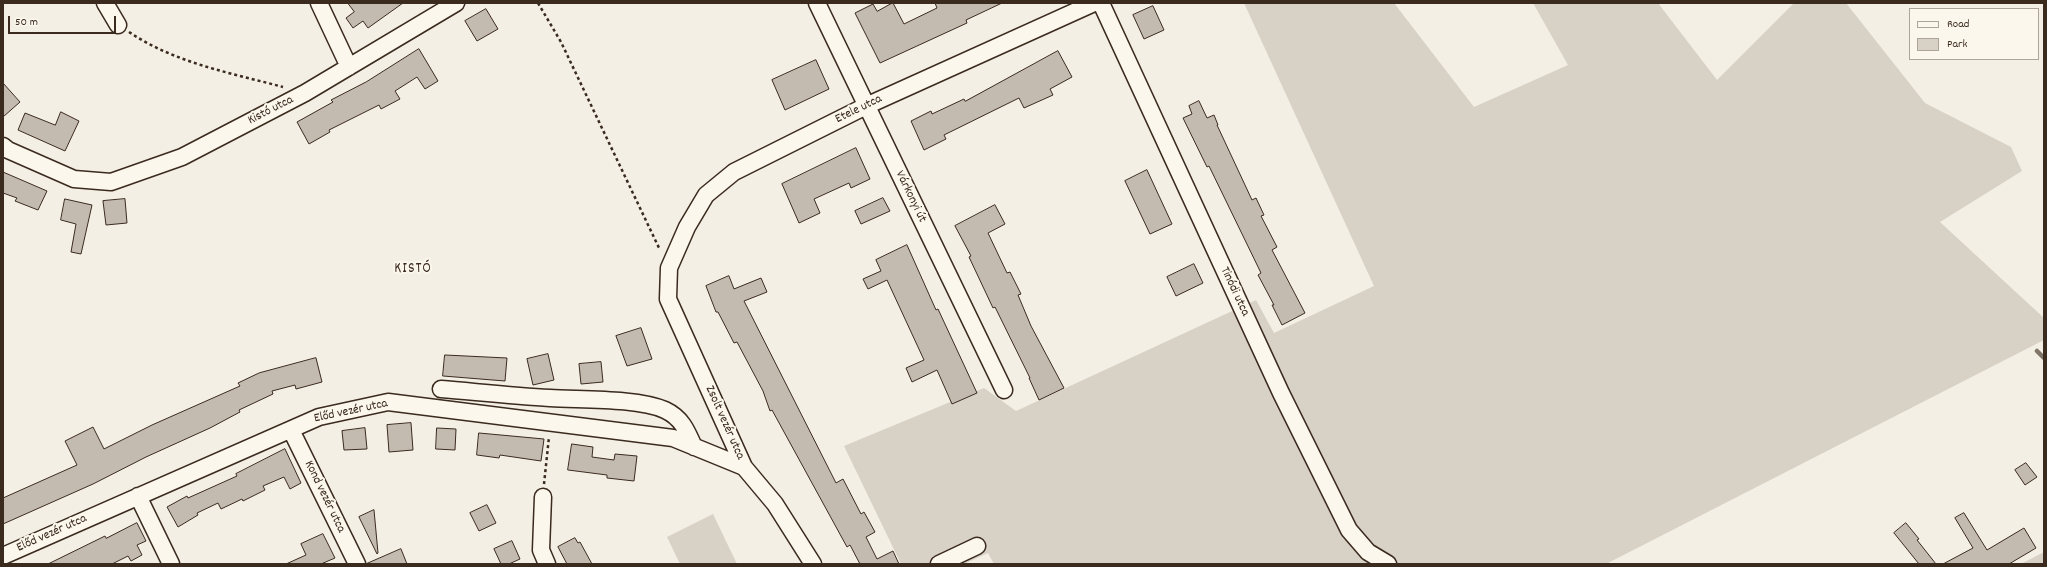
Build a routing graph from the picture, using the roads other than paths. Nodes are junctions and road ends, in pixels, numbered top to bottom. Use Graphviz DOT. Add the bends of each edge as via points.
graph roads {
  1 [pos="105,3"];
  2 [pos="319,3"];
  3 [pos="456,3"];
  4 [pos="817,3"];
  5 [pos="1094,3"];
  6 [pos="1101,3"];
  7 [pos="118,25"];
  8 [pos="349,67"];
  9 [pos="866,106"];
  10 [pos="3,146"];
  11 [pos="669,268"];
  12 [pos="441,389"];
  13 [pos="1004,390"];
  14 [pos="291,430"];
  15 [pos="694,447"];
  16 [pos="744,467"];
  17 [pos="138,496"];
  18 [pos="543,496"];
  19 [pos="977,546"];
  20 [pos="3,556"];
  21 [pos="172,564"];
  22 [pos="357,564"];
  23 [pos="547,564"];
  24 [pos="813,564"];
  25 [pos="939,564"];
  26 [pos="1388,564"];
  1 -- 7 [label="street"];
  2 -- 8 [label="street"];
  3 -- 8 [label="street, Kistó utca"];
  4 -- 9 [label="street, Várkonyi út"];
  5 -- 9 [label="street, Etele utca"];
  6 -- 26 [label="street, Tinódi utca" via="1278,386 1349,530 1368,552"];
  8 -- 10 [label="street, Kistó utca" via="305,93 182,157 111,182 74,179"];
  9 -- 11 [label="street, Etele utca" via="734,172 706,195 687,227"];
  9 -- 13 [label="street, Várkonyi út"];
  11 -- 16 [label="street, Zsolt vezér utca" via="668,299"];
  12 -- 15 [label="street" via="631,402 664,410 677,417 686,428"];
  14 -- 15 [label="street, Előd vezér utca" via="319,416 388,402 673,438"];
  14 -- 17 [label="street, Előd vezér utca"];
  14 -- 22 [label="street, Kond vezér utca"];
  15 -- 16 [label="street, Előd vezér utca"];
  16 -- 24 [label="street, Zsolt vezér utca" via="775,504"];
  17 -- 20 [label="street, Előd vezér utca"];
  17 -- 21 [label="street"];
  18 -- 23 [label="street" via="542,550"];
  19 -- 25 [label="street"];
}
